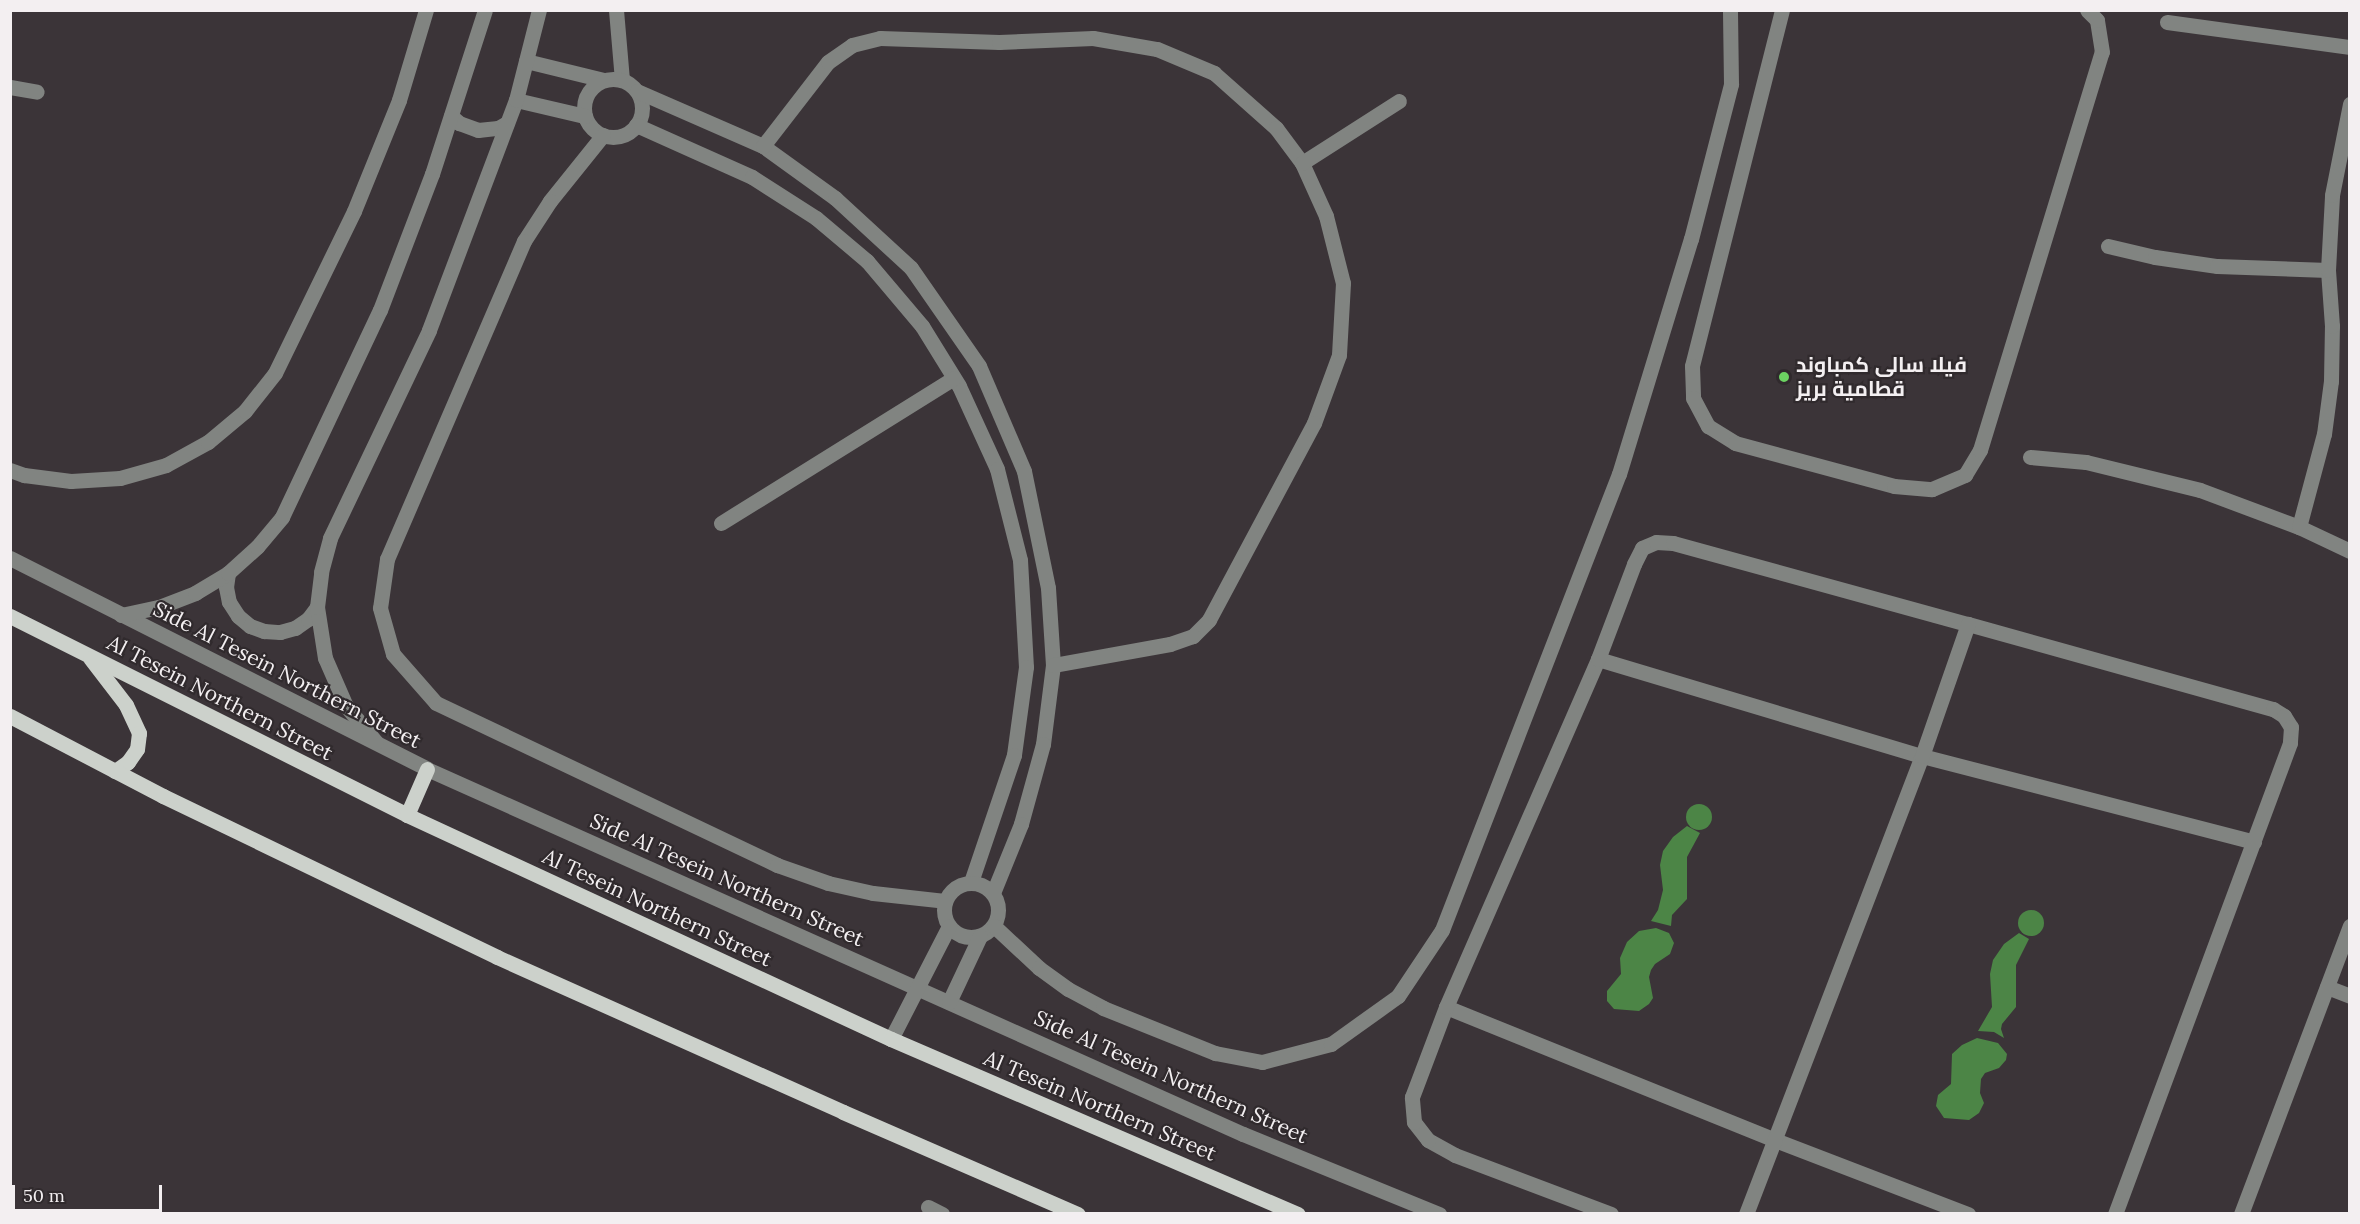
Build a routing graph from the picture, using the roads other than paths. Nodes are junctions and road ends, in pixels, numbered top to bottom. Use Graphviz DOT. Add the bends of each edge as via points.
graph roads {
  1 [pos="426,10"];
  2 [pos="485,10"];
  3 [pos="616,10"];
  4 [pos="1730,10"];
  5 [pos="1782,10"];
  6 [pos="2087,10"];
  7 [pos="534,15"];
  8 [pos="2167,22"];
  9 [pos="2349,47"];
  10 [pos="526,61"];
  11 [pos="604,80"];
  12 [pos="622,80"];
  13 [pos="10,87"];
  14 [pos="637,91"];
  15 [pos="37,92"];
  16 [pos="516,100"];
  17 [pos="1400,101"];
  18 [pos="2349,104"];
  19 [pos="451,116"];
  20 [pos="585,116"];
  21 [pos="507,123"];
  22 [pos="636,125"];
  23 [pos="603,135"];
  24 [pos="763,146"];
  25 [pos="1302,163"];
  26 [pos="2108,246"];
  27 [pos="2328,270"];
  28 [pos="954,378"];
  29 [pos="2030,457"];
  30 [pos="10,470"];
  31 [pos="721,523"];
  32 [pos="2299,527"];
  33 [pos="2349,551"];
  34 [pos="10,558"];
  35 [pos="228,573"];
  36 [pos="317,607"];
  37 [pos="121,615"];
  38 [pos="10,616"];
  39 [pos="1968,624"];
  40 [pos="87,654"];
  41 [pos="1598,659"];
  42 [pos="1053,665"];
  43 [pos="10,716"];
  44 [pos="380,746"];
  45 [pos="1922,756"];
  46 [pos="427,769"];
  47 [pos="115,771"];
  48 [pos="406,815"];
  49 [pos="2254,842"];
  50 [pos="971,882"];
  51 [pos="993,893"];
  52 [pos="945,901"];
  53 [pos="949,926"];
  54 [pos="994,926"];
  55 [pos="2349,926"];
  56 [pos="980,936"];
  57 [pos="2327,987"];
  58 [pos="916,988"];
  59 [pos="2349,996"];
  60 [pos="949,1002"];
  61 [pos="1446,1007"];
  62 [pos="891,1040"];
  63 [pos="1774,1140"];
  64 [pos="928,1207"];
  65 [pos="942,1214"];
  66 [pos="1078,1214"];
  67 [pos="1298,1214"];
  68 [pos="1439,1214"];
  69 [pos="1611,1214"];
  70 [pos="1746,1214"];
  71 [pos="1968,1214"];
  72 [pos="2115,1214"];
  73 [pos="2241,1214"];
  1 -- 30 [label="street" via="399,100 354,211 275,373 245,411 208,442 166,465 120,478 71,481"];
  2 -- 19 [label="street"];
  3 -- 12 [label="street"];
  4 -- 54 [label="street" via="1731,84 1691,239 1619,474 1442,930 1398,996 1330,1044 1262,1062 1215,1053 1103,1008 1039,968"];
  5 -- 6 [label="street" via="1692,366 1693,399 1708,426 1735,443 1894,486 1932,489 1965,475 1980,450 2102,52 2097,20"];
  7 -- 10 [label="street"];
  8 -- 9 [label="street"];
  10 -- 11 [label="street"];
  10 -- 16 [label="street"];
  11 -- 12 [label="street"];
  11 -- 20 [label="street" via="589,90 583,107"];
  12 -- 14 [label="street"];
  13 -- 15 [label="street"];
  14 -- 22 [label="street" via="642,108"];
  14 -- 24 [label="street"];
  16 -- 20 [label="street"];
  16 -- 21 [label="street"];
  17 -- 25 [label="street"];
  18 -- 27 [label="street" via="2332,195"];
  19 -- 21 [label="street" via="478,130"];
  19 -- 35 [label="street" via="380,310 282,517"];
  20 -- 23 [label="street" via="589,125"];
  21 -- 36 [label="street" via="429,330 330,538"];
  22 -- 23 [label="street" via="621,136"];
  22 -- 28 [label="street" via="752,177 816,218 867,261 922,326"];
  23 -- 52 [label="street" via="550,201 524,241 387,559 380,608 393,654 436,703 777,865 873,893"];
  24 -- 25 [label="street" via="828,62 852,45 880,39 999,42 1093,38 1157,49 1215,73 1276,128"];
  24 -- 42 [label="street" via="835,198 911,268 979,366 1024,471 1048,588"];
  25 -- 42 [label="street" via="1326,216 1342,283 1339,355 1314,423 1209,620 1193,636 1170,644"];
  26 -- 27 [label="street" via="2217,266"];
  27 -- 32 [label="street" via="2331,381 2324,434"];
  28 -- 31 [label="street"];
  28 -- 50 [label="street" via="997,469 1020,560 1026,667 1014,755"];
  29 -- 32 [label="street" via="2085,462 2150,476"];
  32 -- 33 [label="street"];
  34 -- 37 [label="street, Side Al Tesein Northern Street"];
  35 -- 36 [label="street" via="229,602 250,626 280,632 295,628"];
  35 -- 37 [label="street" via="186,597"];
  36 -- 44 [label="street" via="325,658 346,706"];
  37 -- 44 [label="street, Side Al Tesein Northern Street"];
  38 -- 40 [label="main road, Al Tesein Northern Street"];
  39 -- 41 [label="street" via="1673,543 1656,542 1642,548 1638,556"];
  39 -- 45 [label="street"];
  39 -- 49 [label="street" via="2273,709 2284,716 2291,727 2290,743"];
  40 -- 47 [label="main road" via="126,705 139,733 137,749"];
  40 -- 48 [label="main road, Al Tesein Northern Street"];
  41 -- 45 [label="street"];
  41 -- 61 [label="street"];
  42 -- 51 [label="street" via="1043,744 1021,824"];
  43 -- 47 [label="main road"];
  44 -- 46 [label="street, Side Al Tesein Northern Street"];
  45 -- 49 [label="street"];
  45 -- 63 [label="street"];
  46 -- 48 [label="main road"];
  46 -- 58 [label="street, Side Al Tesein Northern Street"];
  47 -- 66 [label="main road" via="497,957"];
  48 -- 62 [label="main road, Al Tesein Northern Street"];
  49 -- 72 [label="street"];
  50 -- 51 [label="street"];
  50 -- 52 [label="street" via="955,888"];
  51 -- 54 [label="street" via="999,909"];
  52 -- 53 [label="street"];
  53 -- 56 [label="street" via="963,936"];
  53 -- 58 [label="street"];
  54 -- 56 [label="street"];
  55 -- 57 [label="street"];
  56 -- 60 [label="street"];
  57 -- 59 [label="street"];
  57 -- 73 [label="street"];
  58 -- 60 [label="street, Side Al Tesein Northern Street"];
  58 -- 62 [label="street"];
  60 -- 68 [label="street, Side Al Tesein Northern Street" via="1242,1134"];
  61 -- 63 [label="street"];
  61 -- 69 [label="street" via="1412,1097 1414,1122 1428,1140 1455,1155"];
  62 -- 67 [label="main road, Al Tesein Northern Street"];
  63 -- 70 [label="street"];
  63 -- 71 [label="street"];
  64 -- 65 [label="street"];
}
